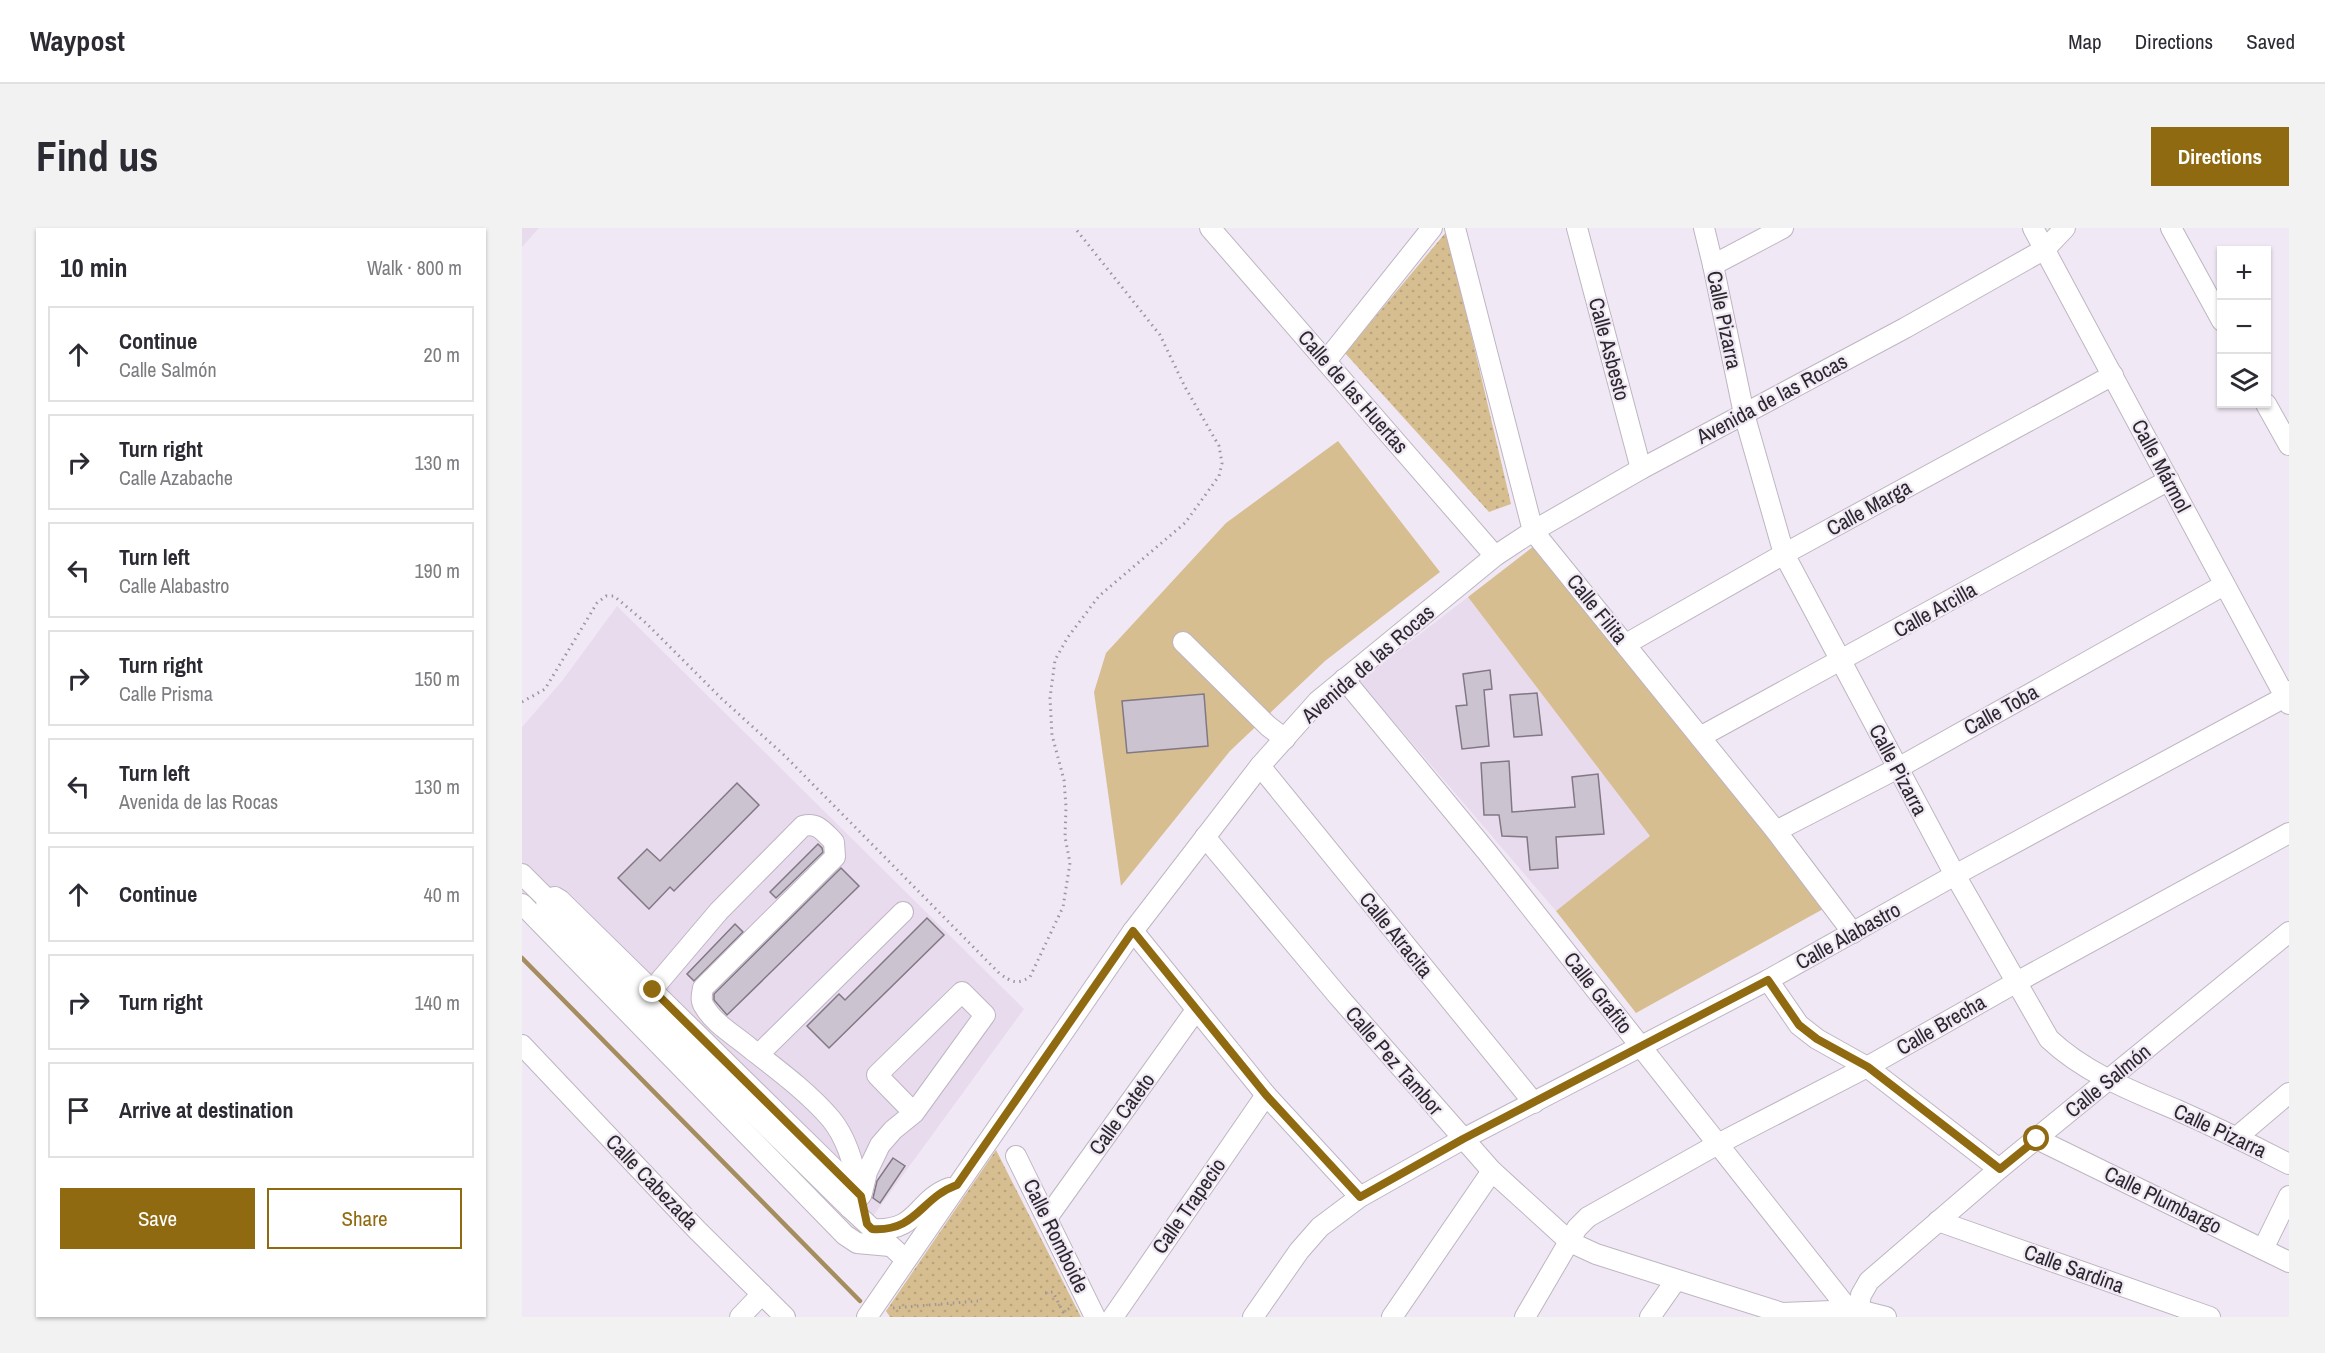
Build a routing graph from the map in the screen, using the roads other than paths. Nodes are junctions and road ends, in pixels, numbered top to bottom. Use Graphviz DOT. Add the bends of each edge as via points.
graph roads {
  1 [pos="1432,228"];
  2 [pos="1455,228"];
  3 [pos="1577,228"];
  4 [pos="1704,228"];
  5 [pos="1783,228"];
  6 [pos="2032,228"];
  7 [pos="2065,228"];
  8 [pos="2171,228"];
  9 [pos="1220,232"];
  10 [pos="2045,249"];
  11 [pos="1713,265"];
  12 [pos="2217,312"];
  13 [pos="1326,361"];
  14 [pos="2113,375"];
  15 [pos="2268,408"];
  16 [pos="1744,414"];
  17 [pos="2289,445"];
  18 [pos="1641,470"];
  19 [pos="2169,480"];
  20 [pos="1533,531"];
  21 [pos="1784,554"];
  22 [pos="1495,556"];
  23 [pos="2224,585"];
  24 [pos="1183,642"];
  25 [pos="1626,644"];
  26 [pos="1840,662"];
  27 [pos="1344,679"];
  28 [pos="2288,698"];
  29 [pos="1700,737"];
  30 [pos="1285,739"];
  31 [pos="1260,766"];
  32 [pos="1898,768"];
  33 [pos="1776,831"];
  34 [pos="2289,833"];
  35 [pos="1205,837"];
  36 [pos="522,874"];
  37 [pos="1955,875"];
  38 [pos="522,904"];
  39 [pos="903,912"];
  40 [pos="1133,931"];
  41 [pos="2289,932"];
  42 [pos="1853,933"];
  43 [pos="1768,980"];
  44 [pos="2016,983"];
  45 [pos="647,996"];
  46 [pos="1196,1010"];
  47 [pos="522,1045"];
  48 [pos="1641,1048"];
  49 [pos="759,1054"];
  50 [pos="1868,1067"];
  51 [pos="2109,1080"];
  52 [pos="2289,1093"];
  53 [pos="1266,1095"];
  54 [pos="1534,1102"];
  55 [pos="915,1113"];
  56 [pos="2237,1137"];
  57 [pos="1463,1139"];
  58 [pos="2037,1139"];
  59 [pos="1718,1144"];
  60 [pos="1016,1156"];
  61 [pos="2289,1164"];
  62 [pos="2000,1169"];
  63 [pos="1492,1171"];
  64 [pos="957,1185"];
  65 [pos="2289,1196"];
  66 [pos="1360,1197"];
  67 [pos="855,1202"];
  68 [pos="1047,1218"];
  69 [pos="1938,1221"];
  70 [pos="869,1227"];
  71 [pos="1570,1242"];
  72 [pos="890,1246"];
  73 [pos="2263,1249"];
  74 [pos="905,1259"];
  75 [pos="2289,1262"];
  76 [pos="1676,1280"];
  77 [pos="762,1294"];
  78 [pos="873,1307"];
  79 [pos="1091,1308"];
  80 [pos="1854,1310"];
  81 [pos="1781,1315"];
  82 [pos="740,1317"];
  83 [pos="785,1317"];
  84 [pos="1113,1317"];
  85 [pos="1253,1317"];
  86 [pos="1392,1317"];
  87 [pos="1525,1317"];
  88 [pos="1650,1317"];
  89 [pos="1886,1317"];
  90 [pos="2210,1317"];
  1 -- 13 [label="street"];
  2 -- 20 [label="street, Calle Filita"];
  3 -- 18 [label="street, Calle Asbesto"];
  4 -- 11 [label="street, Calle Pizarra"];
  5 -- 11 [label="street"];
  6 -- 10 [label="street, Calle Mármol"];
  7 -- 10 [label="street, Avenida de las Rocas"];
  8 -- 12 [label="street"];
  9 -- 13 [label="street, Calle de las Huertas"];
  10 -- 14 [label="street, Calle Mármol"];
  10 -- 16 [label="street, Avenida de las Rocas"];
  11 -- 16 [label="street, Calle Pizarra"];
  13 -- 22 [label="street, Calle de las Huertas"];
  14 -- 19 [label="street, Calle Mármol"];
  14 -- 21 [label="street, Calle Marga"];
  15 -- 17 [label="street"];
  16 -- 18 [label="street, Avenida de las Rocas"];
  16 -- 21 [label="street, Calle Pizarra"];
  18 -- 20 [label="street, Avenida de las Rocas"];
  19 -- 23 [label="street, Calle Mármol"];
  19 -- 26 [label="street, Calle Arcilla"];
  20 -- 22 [label="street, Avenida de las Rocas"];
  20 -- 25 [label="street, Calle Filita"];
  21 -- 25 [label="street, Calle Marga"];
  21 -- 26 [label="street, Calle Pizarra"];
  22 -- 27 [label="street, Avenida de las Rocas"];
  23 -- 28 [label="street, Calle Mármol"];
  23 -- 32 [label="street, Calle Toba"];
  24 -- 30 [label="street"];
  25 -- 29 [label="street, Calle Filita"];
  26 -- 29 [label="street, Calle Arcilla"];
  26 -- 32 [label="street, Calle Pizarra"];
  27 -- 30 [label="street, Avenida de las Rocas" via="1318,701"];
  27 -- 48 [label="street, Calle Grafito"];
  28 -- 37 [label="street, Calle Alabastro"];
  29 -- 33 [label="street, Calle Filita"];
  30 -- 31 [label="street, Avenida de las Rocas"];
  31 -- 35 [label="street, Avenida de las Rocas"];
  31 -- 54 [label="street, Calle Atracita"];
  32 -- 33 [label="street, Calle Toba"];
  32 -- 37 [label="street, Calle Pizarra"];
  33 -- 42 [label="street, Calle Filita"];
  34 -- 44 [label="street, Calle Brecha"];
  35 -- 40 [label="street, Avenida de las Rocas"];
  35 -- 57 [label="street, Calle Pez Tambor"];
  36 -- 45 [label="street" via="547,899 560,900"];
  37 -- 42 [label="street, Calle Alabastro"];
  37 -- 44 [label="street, Calle Pizarra"];
  38 -- 72 [label="street" via="845,1235 857,1243"];
  39 -- 49 [label="street"];
  40 -- 46 [label="street"];
  40 -- 64 [label="street, Avenida de las Rocas"];
  41 -- 51 [label="street, Calle Salmón"];
  42 -- 43 [label="street, Calle Alabastro"];
  43 -- 48 [label="street, Calle Alabastro"];
  43 -- 50 [label="street" via="1799,1025"];
  44 -- 50 [label="street, Calle Brecha"];
  44 -- 51 [label="street, Calle Pizarra" via="2049,1039"];
  45 -- 49 [label="street" via="719,911 803,826 819,826 834,842 835,857 704,988 703,1005 718,1023"];
  45 -- 67 [label="street"];
  46 -- 53 [label="street"];
  46 -- 68 [label="street, Calle Cateto"];
  47 -- 77 [label="street, Calle Cabezada"];
  48 -- 54 [label="street, Calle Alabastro"];
  48 -- 59 [label="street, Calle Grafito"];
  49 -- 67 [label="street" via="831,1119 843,1137 849,1152"];
  50 -- 59 [label="street, Calle Brecha"];
  50 -- 62 [label="street"];
  51 -- 56 [label="street, Calle Pizarra"];
  51 -- 58 [label="street, Calle Salmón"];
  52 -- 56 [label="street"];
  53 -- 66 [label="street"];
  53 -- 84 [label="street, Calle Trapecio"];
  54 -- 57 [label="street, Calle Alabastro"];
  55 -- 55 [label="street" via="985,1015 962,992 877,1075"];
  55 -- 67 [label="street" via="880,1145"];
  56 -- 61 [label="street, Calle Pizarra"];
  57 -- 63 [label="street, Calle Pez Tambor"];
  57 -- 66 [label="street, Calle Alabastro"];
  58 -- 62 [label="street, Calle Salmón"];
  58 -- 73 [label="street, Calle Plumbargo"];
  59 -- 71 [label="street, Calle Brecha" via="1588,1217"];
  59 -- 80 [label="street, Calle Grafito"];
  60 -- 68 [label="street, Calle Romboide"];
  62 -- 69 [label="street, Calle Salmón"];
  63 -- 71 [label="street, Calle Pez Tambor"];
  63 -- 86 [label="street"];
  64 -- 70 [label="street" via="935,1196 894,1229"];
  64 -- 74 [label="street, Avenida de las Rocas"];
  65 -- 73 [label="street"];
  66 -- 85 [label="street, Calle Alabastro" via="1320,1227"];
  67 -- 70 [label="street"];
  68 -- 79 [label="street, Calle Romboide"];
  69 -- 80 [label="street, Calle Salmón" via="1869,1281"];
  69 -- 90 [label="street, Calle Sardina"];
  70 -- 72 [label="street"];
  71 -- 76 [label="street, Calle Pez Tambor"];
  71 -- 87 [label="street, Calle Brecha"];
  72 -- 74 [label="street"];
  73 -- 75 [label="street, Calle Plumbargo"];
  74 -- 78 [label="street, Avenida de las Rocas"];
  76 -- 81 [label="street, Calle Pez Tambor"];
  76 -- 88 [label="street"];
  77 -- 82 [label="street"];
  77 -- 83 [label="street, Calle Cabezada"];
  80 -- 81 [label="street, Calle Pez Tambor"];
  80 -- 89 [label="street, Calle Pez Tambor"];
}
